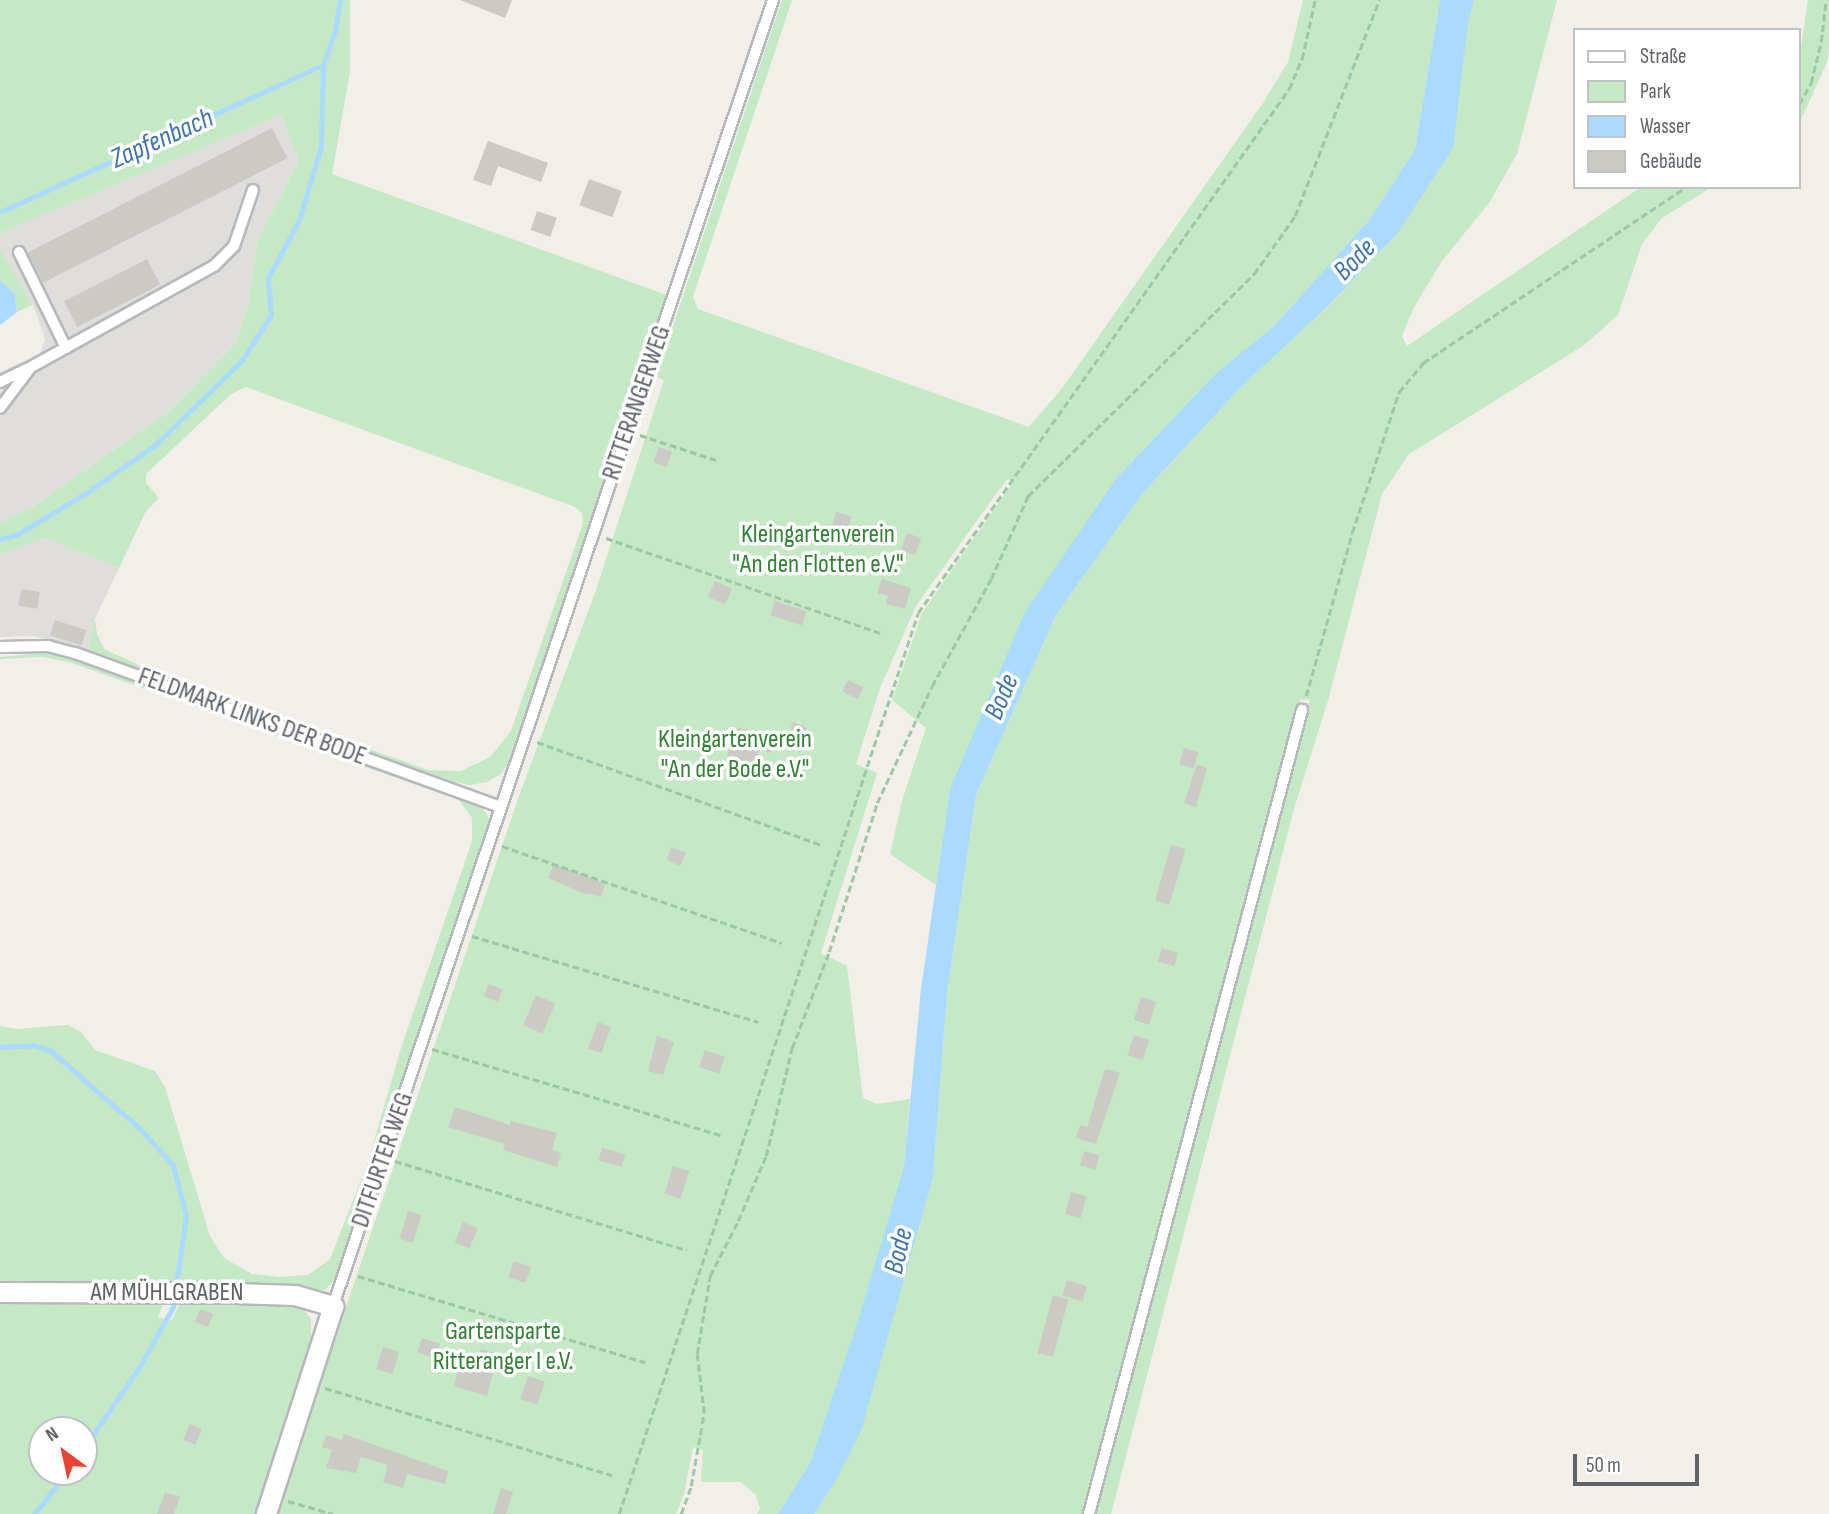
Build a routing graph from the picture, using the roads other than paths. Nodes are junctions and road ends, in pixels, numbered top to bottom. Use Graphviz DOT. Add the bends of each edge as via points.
graph roads {
  1 [pos="773,0"];
  2 [pos="253,190"];
  3 [pos="19,252"];
  4 [pos="66,348"];
  5 [pos="31,367"];
  6 [pos="0,382"];
  7 [pos="0,408"];
  8 [pos="0,647"];
  9 [pos="1302,710"];
  10 [pos="500,807"];
  11 [pos="0,1292"];
  12 [pos="333,1306"];
  13 [pos="266,1514"];
  14 [pos="1089,1514"];
  1 -- 10 [label="lane, RITTERANGERWEG"];
  2 -- 4 [label="lane" via="234,246 214,266"];
  3 -- 4 [label="lane"];
  4 -- 5 [label="lane"];
  5 -- 6 [label="lane"];
  5 -- 7 [label="lane"];
  8 -- 10 [label="lane, FELDMARK LINKS DER BODE" via="48,646 75,653"];
  9 -- 14 [label="lane"];
  10 -- 12 [label="lane, DITFURTER WEG"];
  11 -- 12 [label="street, AM MÜHLGRABEN" via="295,1295"];
  12 -- 13 [label="street, DITFURTER WEG"];
}
